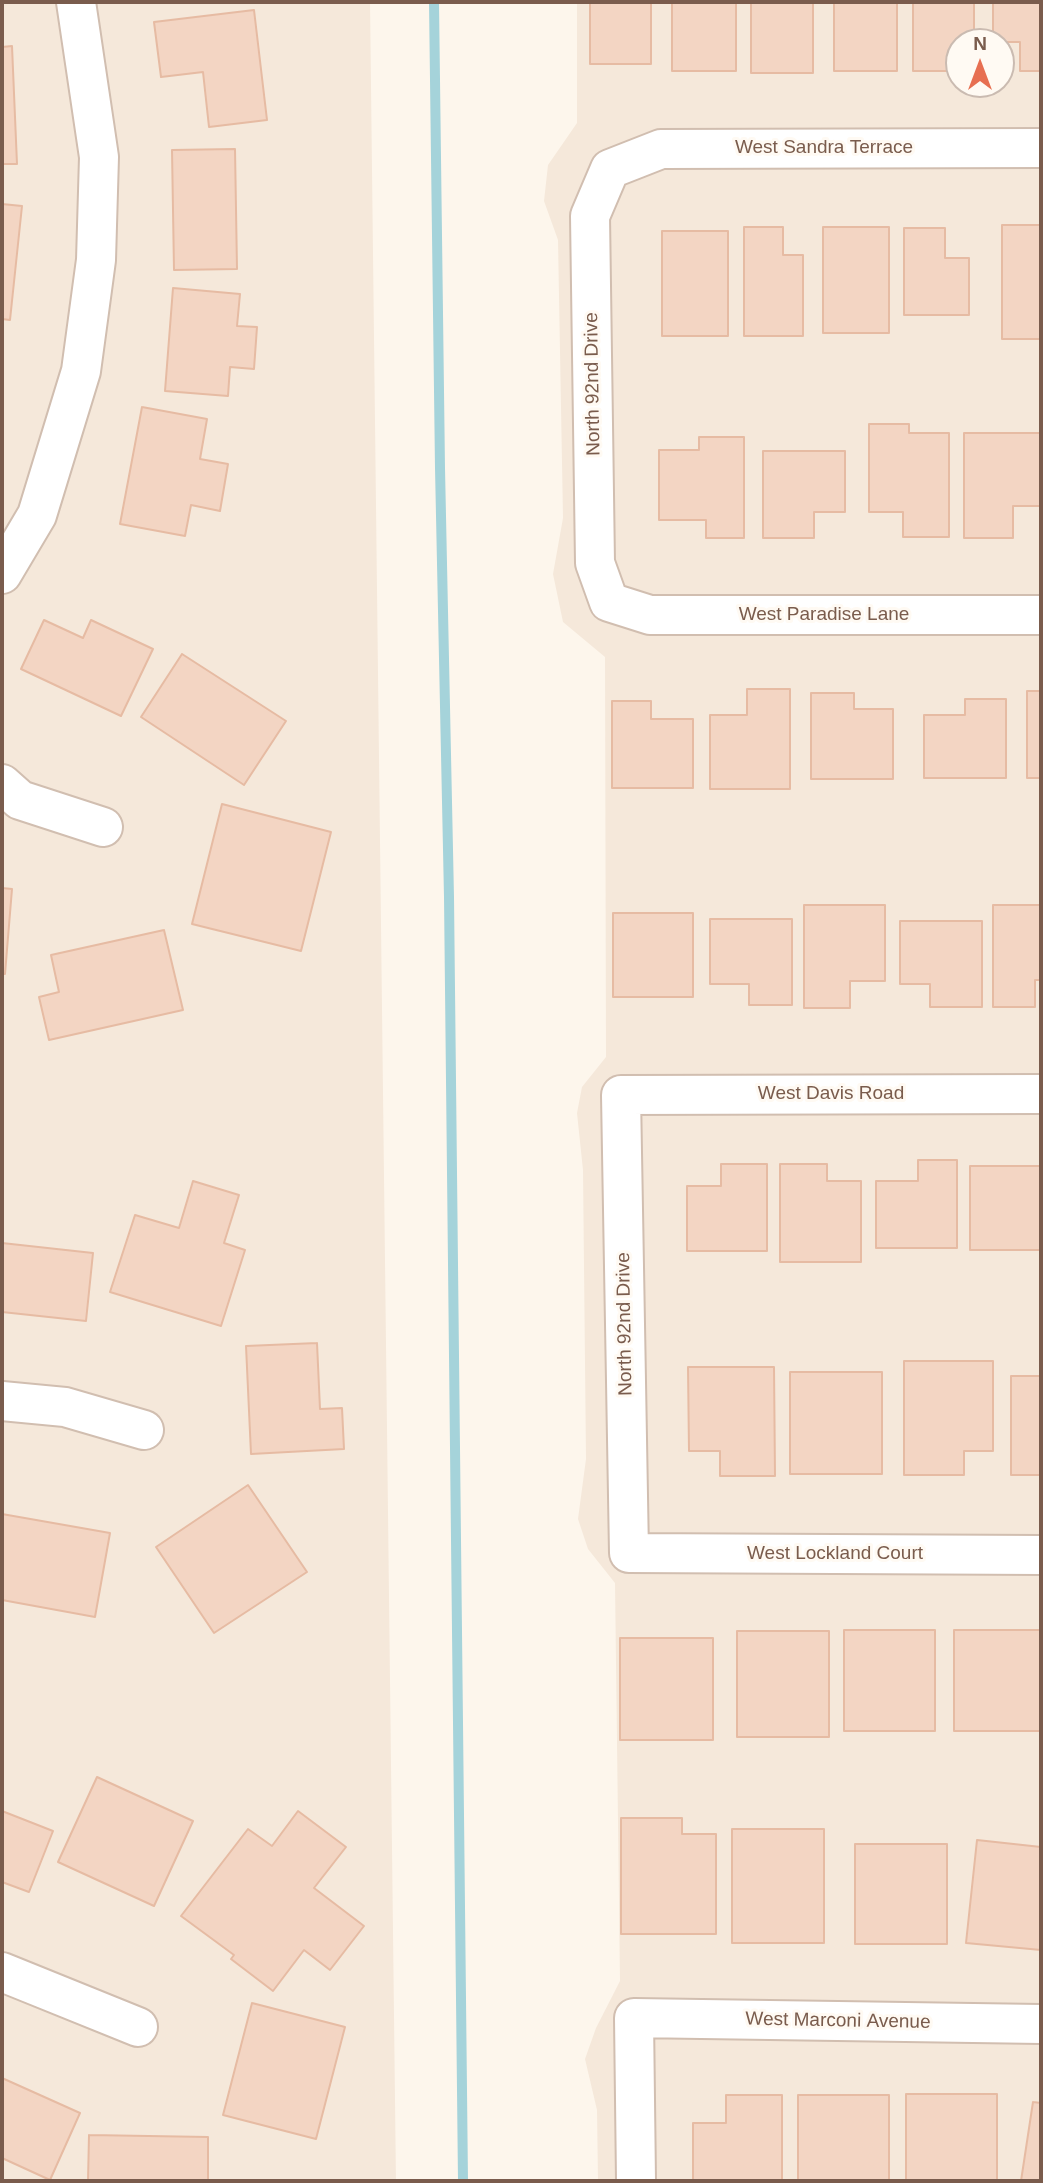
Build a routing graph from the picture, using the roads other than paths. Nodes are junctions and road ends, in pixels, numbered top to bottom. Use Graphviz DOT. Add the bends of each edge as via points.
graph roads {
  1 [pos="76,2"];
  2 [pos="1041,148"];
  3 [pos="610,169"];
  4 [pos="2,575"];
  5 [pos="609,602"];
  6 [pos="1041,615"];
  7 [pos="2,785"];
  8 [pos="103,827"];
  9 [pos="1041,1094"];
  10 [pos="621,1095"];
  11 [pos="2,1401"];
  12 [pos="144,1430"];
  13 [pos="629,1553"];
  14 [pos="1041,1555"];
  15 [pos="2,1972"];
  16 [pos="1041,2024"];
  17 [pos="138,2027"];
  18 [pos="636,2181"];
  1 -- 4 [label="street" via="99,157 96,260 81,371 37,515"];
  2 -- 3 [label="street, West Sandra Terrace" via="662,149"];
  3 -- 5 [label="street, North 92nd Drive" via="590,216 595,563"];
  5 -- 6 [label="street, West Paradise Lane" via="650,615"];
  7 -- 8 [label="street" via="20,800"];
  9 -- 10 [label="street, West Davis Road"];
  10 -- 13 [label="street, North 92nd Drive"];
  11 -- 12 [label="street" via="65,1407"];
  13 -- 14 [label="street, West Lockland Court"];
  15 -- 17 [label="street"];
  16 -- 18 [label="street, West Marconi Avenue" via="634,2018"];
}
